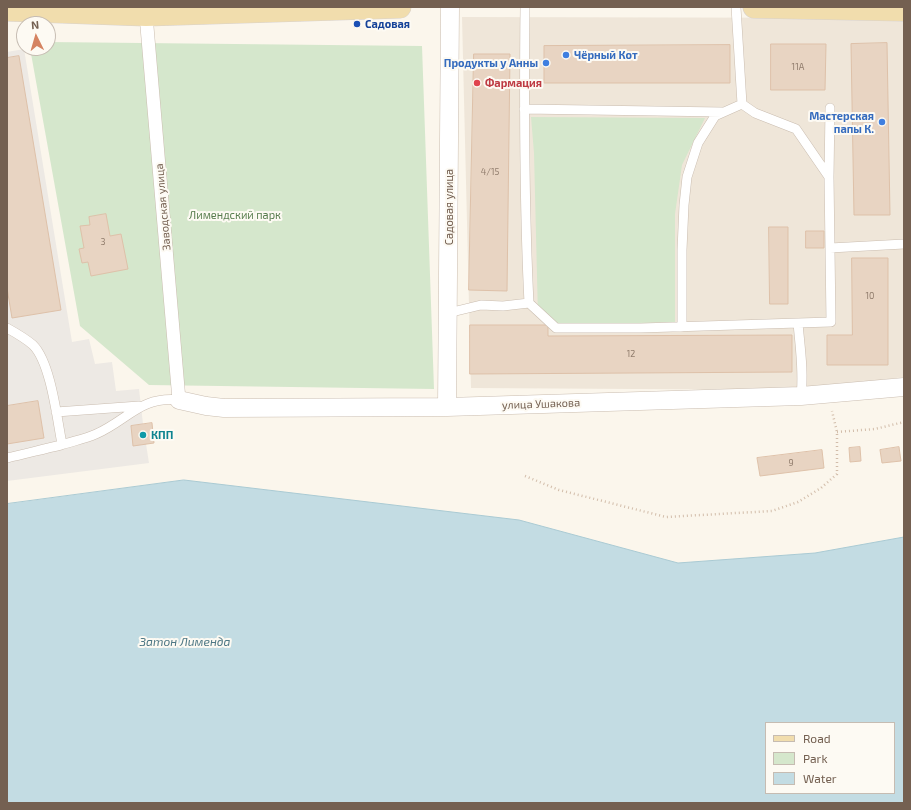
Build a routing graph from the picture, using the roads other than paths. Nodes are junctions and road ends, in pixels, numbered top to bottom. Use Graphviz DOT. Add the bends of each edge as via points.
graph roads {
  1 [pos="400,7"];
  2 [pos="450,7"];
  3 [pos="525,7"];
  4 [pos="736,7"];
  5 [pos="754,7"];
  6 [pos="7,10"];
  7 [pos="904,10"];
  8 [pos="158,12"];
  9 [pos="742,104"];
  10 [pos="830,108"];
  11 [pos="524,109"];
  12 [pos="723,112"];
  13 [pos="829,177"];
  14 [pos="904,244"];
  15 [pos="830,248"];
  16 [pos="529,303"];
  17 [pos="448,313"];
  18 [pos="798,323"];
  19 [pos="682,327"];
  20 [pos="7,328"];
  21 [pos="904,387"];
  22 [pos="801,396"];
  23 [pos="179,400"];
  24 [pos="141,406"];
  25 [pos="447,407"];
  26 [pos="56,412"];
  27 [pos="62,444"];
  28 [pos="7,458"];
  1 -- 8 [label="main road"];
  2 -- 17 [label="street, Садовая улица"];
  3 -- 11 [label="lane"];
  4 -- 9 [label="lane"];
  5 -- 7 [label="main road"];
  6 -- 8 [label="main road"];
  8 -- 23 [label="street, Заводская улица"];
  9 -- 12 [label="lane"];
  9 -- 13 [label="lane" via="755,113 796,129"];
  10 -- 13 [label="lane"];
  11 -- 12 [label="lane"];
  11 -- 16 [label="lane"];
  12 -- 19 [label="lane" via="715,116 698,143 687,177 682,250"];
  13 -- 15 [label="lane"];
  14 -- 15 [label="lane"];
  15 -- 18 [label="lane" via="831,322"];
  16 -- 17 [label="lane" via="481,305"];
  16 -- 19 [label="lane" via="556,328"];
  17 -- 25 [label="street, Садовая улица"];
  18 -- 19 [label="lane"];
  18 -- 22 [label="lane"];
  20 -- 26 [label="lane" via="34,346 40,356 50,382"];
  21 -- 22 [label="street, улица Ушакова"];
  22 -- 25 [label="street, улица Ушакова"];
  23 -- 24 [label="lane" via="169,398"];
  23 -- 25 [label="street, улица Ушакова" via="224,408"];
  24 -- 26 [label="lane"];
  24 -- 27 [label="lane" via="100,432"];
  26 -- 27 [label="lane"];
  27 -- 28 [label="lane"];
}
